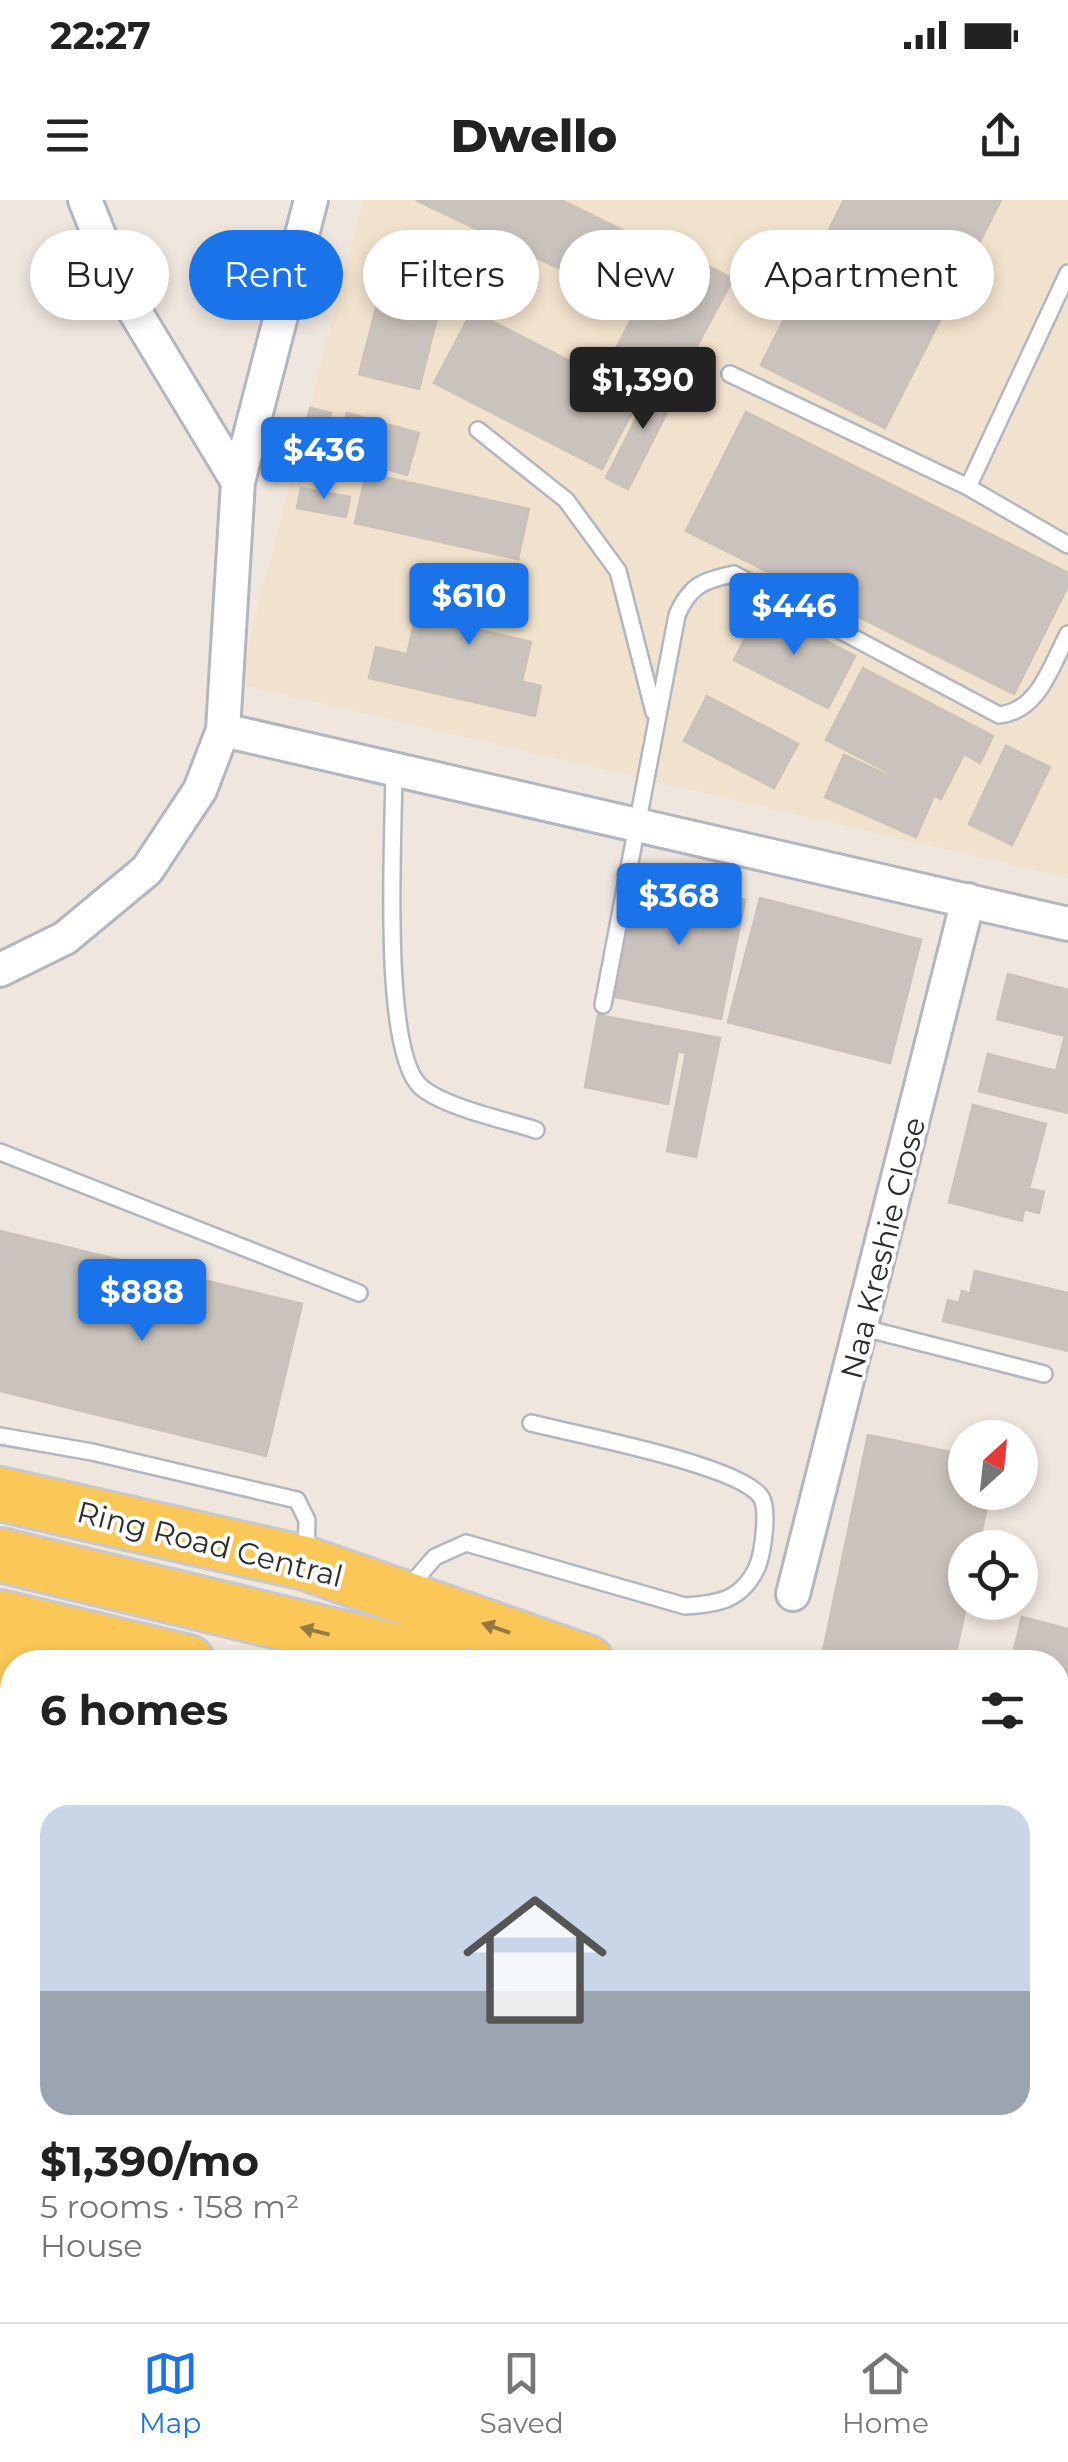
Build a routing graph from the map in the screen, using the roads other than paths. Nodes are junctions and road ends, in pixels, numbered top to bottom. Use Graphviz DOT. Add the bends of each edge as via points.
graph roads {
  1 [pos="85,200"];
  2 [pos="310,200"];
  3 [pos="1068,272"];
  4 [pos="730,374"];
  5 [pos="478,430"];
  6 [pos="238,482"];
  7 [pos="968,487"];
  8 [pos="1068,545"];
  9 [pos="1068,634"];
  10 [pos="656,718"];
  11 [pos="223,730"];
  12 [pos="394,769"];
  13 [pos="634,824"];
  14 [pos="968,900"];
  15 [pos="1068,924"];
  16 [pos="0,970"];
  17 [pos="603,1005"];
  18 [pos="536,1130"];
  19 [pos="0,1152"];
  20 [pos="360,1294"];
  21 [pos="864,1328"];
  22 [pos="1044,1374"];
  23 [pos="530,1423"];
  24 [pos="0,1436"];
  25 [pos="0,1494"];
  26 [pos="0,1555"];
  27 [pos="305,1563"];
  28 [pos="793,1594"];
  29 [pos="400,1596"];
  30 [pos="0,1616"];
  31 [pos="139,1650"];
  32 [pos="394,1650"];
  33 [pos="553,1650"];
  1 -- 6 [label="street" via="119,284"];
  2 -- 6 [label="street"];
  3 -- 7 [label="lane"];
  4 -- 7 [label="lane"];
  5 -- 10 [label="lane" via="566,500 618,571"];
  6 -- 11 [label="street"];
  7 -- 8 [label="lane"];
  9 -- 10 [label="lane" via="1033,700 1019,713 999,715 734,574 702,580 677,614"];
  10 -- 13 [label="lane"];
  11 -- 12 [label="street"];
  11 -- 16 [label="street" via="200,790 146,870 65,938"];
  12 -- 13 [label="street"];
  12 -- 18 [label="lane" via="394,963 403,1060 421,1087"];
  13 -- 14 [label="street"];
  13 -- 17 [label="lane"];
  14 -- 15 [label="street"];
  14 -- 21 [label="street, Naa Kreshie Close"];
  19 -- 20 [label="lane"];
  21 -- 22 [label="lane"];
  21 -- 28 [label="street, Naa Kreshie Close"];
  23 -- 29 [label="lane" via="728,1473 760,1494 765,1507 758,1564 739,1594 720,1604 685,1606 466,1543 436,1557"];
  24 -- 27 [label="lane" via="297,1500 307,1520"];
  25 -- 27 [label="main road, Ring Road Central"];
  32 -- 26 [label="main road, Ring Road Central, one-way"];
  27 -- 29 [label="main road, Ring Road Central"];
  33 -- 29 [label="main road, Ring Road Central, one-way"];
  30 -- 31 [label="main road"];
}
